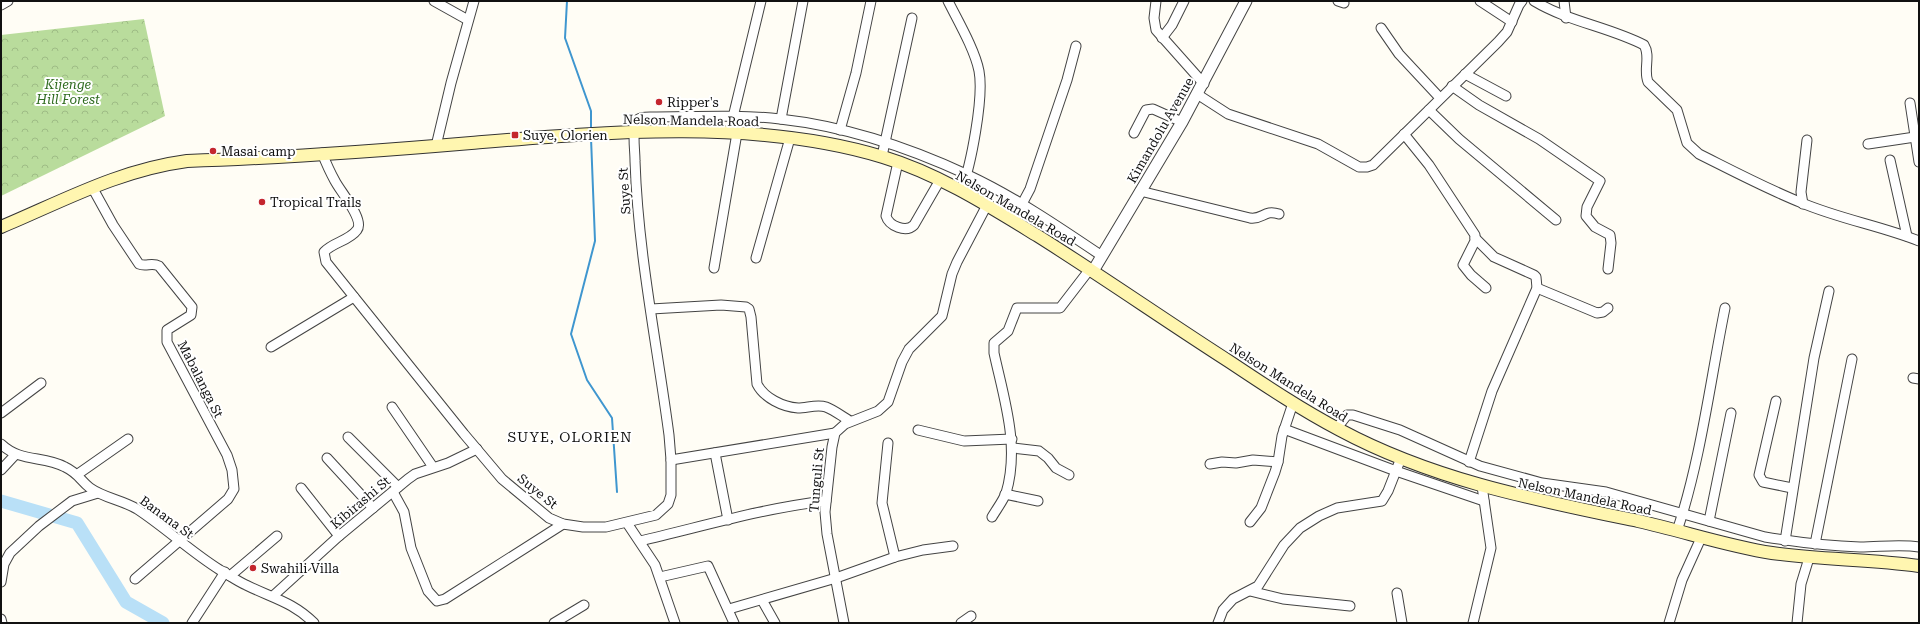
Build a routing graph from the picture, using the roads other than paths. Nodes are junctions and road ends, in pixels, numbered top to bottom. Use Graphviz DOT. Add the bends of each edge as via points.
graph roads {
  1 [pos="8,1"];
  2 [pos="434,1"];
  3 [pos="474,1"];
  4 [pos="761,1"];
  5 [pos="804,1"];
  6 [pos="871,1"];
  7 [pos="948,1"];
  8 [pos="1156,1"];
  9 [pos="1184,1"];
  10 [pos="1246,1"];
  11 [pos="1480,1"];
  12 [pos="1522,1"];
  13 [pos="1534,1"];
  14 [pos="1564,1"];
  15 [pos="1,5"];
  16 [pos="912,18"];
  17 [pos="1566,18"];
  18 [pos="468,20"];
  19 [pos="1512,22"];
  20 [pos="1381,28"];
  21 [pos="1162,38"];
  22 [pos="1076,46"];
  23 [pos="1465,74"];
  24 [pos="1204,84"];
  25 [pos="1452,86"];
  26 [pos="1197,94"];
  27 [pos="1506,96"];
  28 [pos="1440,98"];
  29 [pos="1910,103"];
  30 [pos="1429,110"];
  31 [pos="733,117"];
  32 [pos="781,119"];
  33 [pos="1182,122"];
  34 [pos="840,130"];
  35 [pos="1134,132"];
  36 [pos="634,133"];
  37 [pos="737,133"];
  38 [pos="1404,134"];
  39 [pos="1915,137"];
  40 [pos="790,138"];
  41 [pos="1808,140"];
  42 [pos="886,142"];
  43 [pos="1868,144"];
  44 [pos="436,146"];
  45 [pos="322,153"];
  46 [pos="882,156"];
  47 [pos="1890,160"];
  48 [pos="898,162"];
  49 [pos="1919,162"];
  50 [pos="968,175"];
  51 [pos="940,180"];
  52 [pos="92,187"];
  53 [pos="961,191"];
  54 [pos="1140,192"];
  55 [pos="1803,204"];
  56 [pos="987,205"];
  57 [pos="1023,205"];
  58 [pos="1279,214"];
  59 [pos="1556,220"];
  60 [pos="1013,221"];
  61 [pos="1,227"];
  62 [pos="1908,236"];
  63 [pos="1475,238"];
  64 [pos="1919,240"];
  65 [pos="1102,256"];
  66 [pos="756,258"];
  67 [pos="714,268"];
  68 [pos="1608,269"];
  69 [pos="1091,270"];
  70 [pos="1486,288"];
  71 [pos="1537,288"];
  72 [pos="1829,291"];
  73 [pos="354,297"];
  74 [pos="1608,308"];
  75 [pos="1725,308"];
  76 [pos="651,309"];
  77 [pos="271,347"];
  78 [pos="1852,360"];
  79 [pos="41,383"];
  80 [pos="1776,401"];
  81 [pos="1293,403"];
  82 [pos="392,407"];
  83 [pos="1,413"];
  84 [pos="1731,413"];
  85 [pos="850,421"];
  86 [pos="1337,428"];
  87 [pos="1284,429"];
  88 [pos="918,430"];
  89 [pos="835,433"];
  90 [pos="348,437"];
  91 [pos="128,439"];
  92 [pos="888,443"];
  93 [pos="1012,443"];
  94 [pos="1,444"];
  95 [pos="477,449"];
  96 [pos="715,453"];
  97 [pos="16,455"];
  98 [pos="327,458"];
  99 [pos="1402,458"];
  100 [pos="671,460"];
  101 [pos="1278,462"];
  102 [pos="1469,462"];
  103 [pos="1210,464"];
  104 [pos="433,467"];
  105 [pos="1,470"];
  106 [pos="1396,471"];
  107 [pos="78,474"];
  108 [pos="1069,475"];
  109 [pos="1482,486"];
  110 [pos="301,488"];
  111 [pos="1792,488"];
  112 [pos="395,490"];
  113 [pos="98,493"];
  114 [pos="1005,494"];
  115 [pos="1484,501"];
  116 [pos="826,502"];
  117 [pos="1038,502"];
  118 [pos="373,508"];
  119 [pos="1683,513"];
  120 [pos="992,517"];
  121 [pos="728,520"];
  122 [pos="1709,521"];
  123 [pos="1250,522"];
  124 [pos="626,523"];
  125 [pos="563,524"];
  126 [pos="1677,531"];
  127 [pos="277,536"];
  128 [pos="339,536"];
  129 [pos="1701,538"];
  130 [pos="179,540"];
  131 [pos="1785,540"];
  132 [pos="640,541"];
  133 [pos="1815,544"];
  134 [pos="953,546"];
  135 [pos="1919,547"];
  136 [pos="895,558"];
  137 [pos="1809,558"];
  138 [pos="1919,566"];
  139 [pos="228,574"];
  140 [pos="1,576"];
  141 [pos="660,577"];
  142 [pos="836,578"];
  143 [pos="135,579"];
  144 [pos="1250,591"];
  145 [pos="1397,593"];
  146 [pos="273,596"];
  147 [pos="762,600"];
  148 [pos="584,604"];
  149 [pos="1350,606"];
  150 [pos="729,609"];
  151 [pos="971,616"];
  152 [pos="1,619"];
  153 [pos="2,623"];
  154 [pos="192,623"];
  155 [pos="314,623"];
  156 [pos="554,623"];
  157 [pos="675,623"];
  158 [pos="734,623"];
  159 [pos="775,623"];
  160 [pos="844,623"];
  161 [pos="961,623"];
  162 [pos="1218,623"];
  163 [pos="1402,623"];
  164 [pos="1473,623"];
  165 [pos="1669,623"];
  166 [pos="1797,623"];
  1 -- 15 [label="street"];
  2 -- 18 [label="street"];
  3 -- 18 [label="street"];
  4 -- 31 [label="street"];
  5 -- 32 [label="street"];
  6 -- 34 [label="street" via="856,73"];
  7 -- 50 [label="street" via="979,72 975,130"];
  8 -- 21 [label="street" via="1154,24"];
  9 -- 21 [label="street" via="1180,12"];
  10 -- 24 [label="street, Kimandolu Avenue"];
  11 -- 19 [label="street"];
  12 -- 19 [label="street"];
  13 -- 17 [label="street"];
  14 -- 17 [label="street"];
  16 -- 42 [label="street"];
  17 -- 55 [label="street" via="1644,45 1647,51 1647,80 1677,110 1686,142 1691,147 1699,154"];
  18 -- 44 [label="street"];
  19 -- 23 [label="street" via="1498,42"];
  20 -- 28 [label="street" via="1399,54"];
  21 -- 24 [label="street"];
  22 -- 57 [label="street" via="1060,103"];
  23 -- 25 [label="street"];
  23 -- 27 [label="street"];
  24 -- 26 [label="street, Kimandolu Avenue"];
  25 -- 28 [label="street"];
  25 -- 68 [label="street" via="1479,105 1539,139 1600,181 1586,214 1595,227 1610,234"];
  26 -- 33 [label="street, Kimandolu Avenue"];
  26 -- 38 [label="street" via="1228,114 1324,146 1363,168 1373,165"];
  28 -- 30 [label="street"];
  29 -- 39 [label="street"];
  30 -- 38 [label="street"];
  30 -- 59 [label="street" via="1459,139"];
  31 -- 32 [label="street"];
  31 -- 36 [label="street" via="642,118 636,121"];
  32 -- 34 [label="street"];
  33 -- 35 [label="street" via="1153,109 1146,110"];
  33 -- 54 [label="street, Kimandolu Avenue"];
  34 -- 42 [label="street"];
  36 -- 37 [label="main road, Nelson Mandela Road"];
  36 -- 44 [label="main road, Nelson Mandela Road"];
  36 -- 76 [label="street, Suye St" via="640,227"];
  37 -- 40 [label="main road, Nelson Mandela Road"];
  37 -- 67 [label="street"];
  38 -- 63 [label="street" via="1437,177"];
  39 -- 43 [label="street"];
  39 -- 49 [label="street"];
  40 -- 46 [label="main road, Nelson Mandela Road"];
  40 -- 66 [label="street"];
  41 -- 55 [label="street" via="1801,192"];
  42 -- 46 [label="street"];
  42 -- 50 [label="street"];
  44 -- 45 [label="main road, Nelson Mandela Road"];
  45 -- 52 [label="main road, Nelson Mandela Road" via="173,163 114,178"];
  45 -- 73 [label="street, Suye St" via="359,226 351,235 328,247 324,252 324,258"];
  46 -- 48 [label="main road, Nelson Mandela Road"];
  47 -- 62 [label="street"];
  48 -- 51 [label="main road, Nelson Mandela Road"];
  48 -- 51 [label="street" via="886,216 890,223 910,229"];
  50 -- 53 [label="street"];
  50 -- 57 [label="street"];
  51 -- 53 [label="main road, Nelson Mandela Road"];
  52 -- 61 [label="main road, Nelson Mandela Road"];
  52 -- 130 [label="street, Mabalanga St" via="139,264 159,266 192,307 191,315 167,330 167,342 227,455 234,490 228,499"];
  53 -- 56 [label="main road, Nelson Mandela Road"];
  54 -- 58 [label="street" via="1250,218 1257,218 1270,212"];
  54 -- 65 [label="street, Kimandolu Avenue"];
  55 -- 62 [label="street"];
  56 -- 60 [label="main road, Nelson Mandela Road"];
  56 -- 85 [label="street, Tunguli St" via="952,274 942,316 909,349 888,402 878,411"];
  57 -- 60 [label="street"];
  57 -- 65 [label="street"];
  60 -- 69 [label="main road, Nelson Mandela Road"];
  62 -- 64 [label="street"];
  63 -- 70 [label="street" via="1463,265 1470,275"];
  63 -- 71 [label="street" via="1494,257 1536,277"];
  65 -- 69 [label="street, Kimandolu Avenue"];
  69 -- 81 [label="main road, Nelson Mandela Road"];
  69 -- 93 [label="street" via="1060,308 1017,308 1008,331 994,343"];
  71 -- 74 [label="street" via="1597,313"];
  71 -- 102 [label="street" via="1492,391"];
  72 -- 111 [label="street" via="1817,344"];
  73 -- 77 [label="street"];
  73 -- 95 [label="street, Suye St"];
  75 -- 119 [label="street" via="1702,432"];
  76 -- 85 [label="street" via="721,305 746,307 751,317 759,388 771,399 783,405 799,408 826,407"];
  76 -- 100 [label="street, Suye St"];
  78 -- 133 [label="street"];
  79 -- 83 [label="street"];
  80 -- 111 [label="street" via="1759,475 1763,482"];
  81 -- 86 [label="main road, Nelson Mandela Road"];
  81 -- 87 [label="street"];
  82 -- 104 [label="street"];
  84 -- 122 [label="street"];
  85 -- 89 [label="street, Tunguli St"];
  86 -- 99 [label="main road, Nelson Mandela Road"];
  86 -- 102 [label="street" via="1347,415 1353,415 1400,430"];
  87 -- 101 [label="street"];
  87 -- 106 [label="street"];
  88 -- 93 [label="street" via="964,441"];
  89 -- 96 [label="street"];
  89 -- 116 [label="street, Tunguli St"];
  90 -- 112 [label="street"];
  91 -- 107 [label="street"];
  92 -- 136 [label="street" via="882,503"];
  93 -- 108 [label="street" via="1039,451 1056,468"];
  93 -- 114 [label="street"];
  94 -- 97 [label="street, Banana St"];
  95 -- 104 [label="street, Kibirashi St"];
  95 -- 125 [label="street, Suye St" via="517,493 549,518"];
  96 -- 100 [label="street"];
  96 -- 121 [label="street"];
  97 -- 105 [label="street"];
  97 -- 107 [label="street, Banana St" via="56,462"];
  98 -- 118 [label="street"];
  99 -- 106 [label="street"];
  99 -- 109 [label="main road, Nelson Mandela Road"];
  100 -- 124 [label="street, Suye St" via="671,495 668,504 656,515"];
  101 -- 103 [label="street" via="1253,460"];
  101 -- 123 [label="street" via="1261,508"];
  102 -- 119 [label="street" via="1531,481 1606,492"];
  104 -- 112 [label="street, Kibirashi St" via="415,474"];
  106 -- 115 [label="street"];
  106 -- 144 [label="street" via="1382,501 1337,508 1300,528 1284,544 1258,586"];
  107 -- 113 [label="street, Banana St"];
  109 -- 115 [label="street"];
  109 -- 126 [label="main road, Nelson Mandela Road"];
  110 -- 128 [label="street"];
  111 -- 131 [label="street"];
  112 -- 118 [label="street, Kibirashi St"];
  112 -- 125 [label="street" via="404,512 411,548 428,591 437,601"];
  113 -- 130 [label="street, Banana St" via="135,508"];
  113 -- 140 [label="street" via="72,502 52,516 10,554"];
  114 -- 117 [label="street"];
  114 -- 120 [label="street"];
  115 -- 164 [label="street" via="1491,548"];
  116 -- 121 [label="street" via="800,504"];
  116 -- 142 [label="street, Tunguli St" via="826,528"];
  118 -- 128 [label="street, Kibirashi St"];
  119 -- 122 [label="street"];
  119 -- 126 [label="street"];
  121 -- 132 [label="street"];
  122 -- 131 [label="street"];
  124 -- 125 [label="street, Suye St" via="606,527"];
  124 -- 132 [label="street"];
  126 -- 129 [label="main road, Nelson Mandela Road"];
  127 -- 139 [label="street"];
  128 -- 146 [label="street, Kibirashi St"];
  129 -- 137 [label="main road, Nelson Mandela Road" via="1770,553"];
  129 -- 165 [label="street" via="1682,580"];
  130 -- 139 [label="street, Banana St"];
  130 -- 143 [label="street"];
  131 -- 133 [label="street"];
  132 -- 141 [label="street"];
  133 -- 135 [label="street"];
  134 -- 136 [label="street" via="923,550"];
  136 -- 142 [label="street"];
  137 -- 138 [label="main road, Nelson Mandela Road"];
  137 -- 166 [label="street" via="1801,584"];
  139 -- 146 [label="street, Banana St" via="245,585"];
  139 -- 154 [label="street"];
  141 -- 150 [label="street" via="708,566"];
  141 -- 157 [label="street"];
  142 -- 147 [label="street"];
  142 -- 160 [label="street, Tunguli St"];
  144 -- 149 [label="street" via="1283,598"];
  144 -- 162 [label="street" via="1240,594 1228,604"];
  145 -- 163 [label="street"];
  146 -- 155 [label="street, Banana St" via="297,608"];
  147 -- 150 [label="street"];
  147 -- 159 [label="street"];
  148 -- 156 [label="street"];
  150 -- 158 [label="street"];
  151 -- 161 [label="street"];
  152 -- 153 [label="street"];
}
